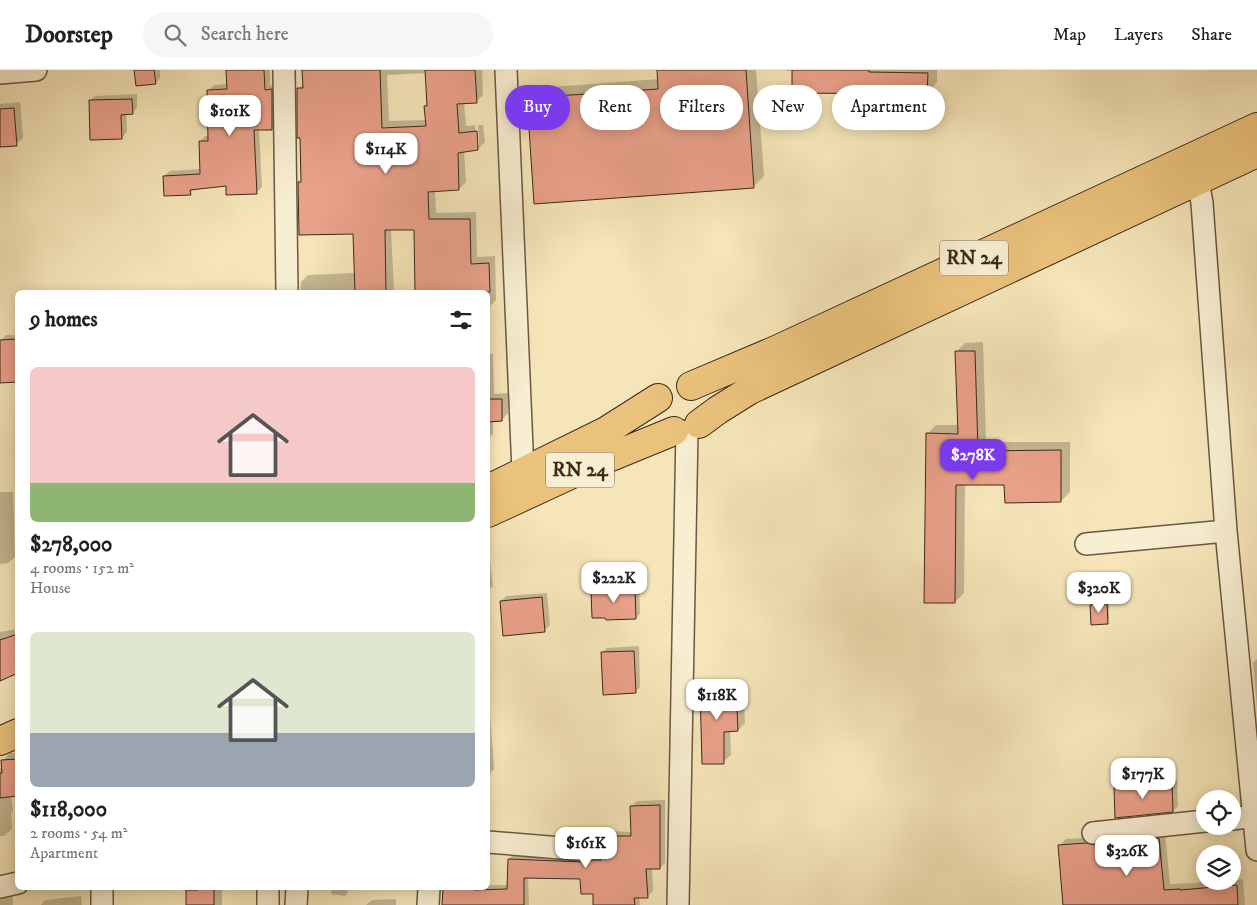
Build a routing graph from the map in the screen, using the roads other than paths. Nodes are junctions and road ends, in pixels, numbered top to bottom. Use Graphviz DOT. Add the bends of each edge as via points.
graph roads {
  1 [pos="36,70"];
  2 [pos="284,70"];
  3 [pos="506,70"];
  4 [pos="0,73"];
  5 [pos="1257,127"];
  6 [pos="1257,153"];
  7 [pos="1198,181"];
  8 [pos="287,290"];
  9 [pos="691,386"];
  10 [pos="658,398"];
  11 [pos="686,429"];
  12 [pos="523,472"];
  13 [pos="490,488"];
  14 [pos="490,512"];
  15 [pos="1226,532"];
  16 [pos="1086,544"];
  17 [pos="15,714"];
  18 [pos="0,721"];
  19 [pos="15,734"];
  20 [pos="0,741"];
  21 [pos="1254,816"];
  22 [pos="1241,818"];
  23 [pos="1196,823"];
  24 [pos="1093,833"];
  25 [pos="490,842"];
  26 [pos="1257,845"];
  27 [pos="585,850"];
  28 [pos="1257,850"];
  29 [pos="15,884"];
  30 [pos="0,887"];
  31 [pos="102,890"];
  32 [pos="268,890"];
  33 [pos="297,890"];
  34 [pos="428,890"];
  35 [pos="102,905"];
  36 [pos="268,905"];
  37 [pos="296,905"];
  38 [pos="428,905"];
  39 [pos="678,905"];
  1 -- 4 [label="street"];
  2 -- 8 [label="street"];
  3 -- 12 [label="street"];
  5 -- 9 [label="highway, RN 24" via="776,350"];
  6 -- 7 [label="highway, RN 24"];
  7 -- 11 [label="highway, RN 24" via="750,390"];
  7 -- 15 [label="street"];
  9 -- 10 [label="highway" via="668,387"];
  9 -- 11 [label="highway" via="704,403 704,411"];
  10 -- 11 [label="highway" via="657,414 666,428"];
  10 -- 12 [label="highway, RN 24" via="606,431"];
  11 -- 14 [label="highway, RN 24" via="596,463"];
  11 -- 39 [label="street"];
  12 -- 13 [label="highway, RN 24"];
  15 -- 16 [label="street"];
  15 -- 21 [label="street"];
  17 -- 18 [label="highway"];
  19 -- 20 [label="highway"];
  21 -- 22 [label="street"];
  21 -- 26 [label="street"];
  23 -- 24 [label="street"];
  25 -- 27 [label="street"];
  26 -- 28 [label="street"];
  29 -- 30 [label="street"];
  31 -- 35 [label="street"];
  32 -- 36 [label="street"];
  33 -- 37 [label="street"];
  34 -- 38 [label="street"];
}
